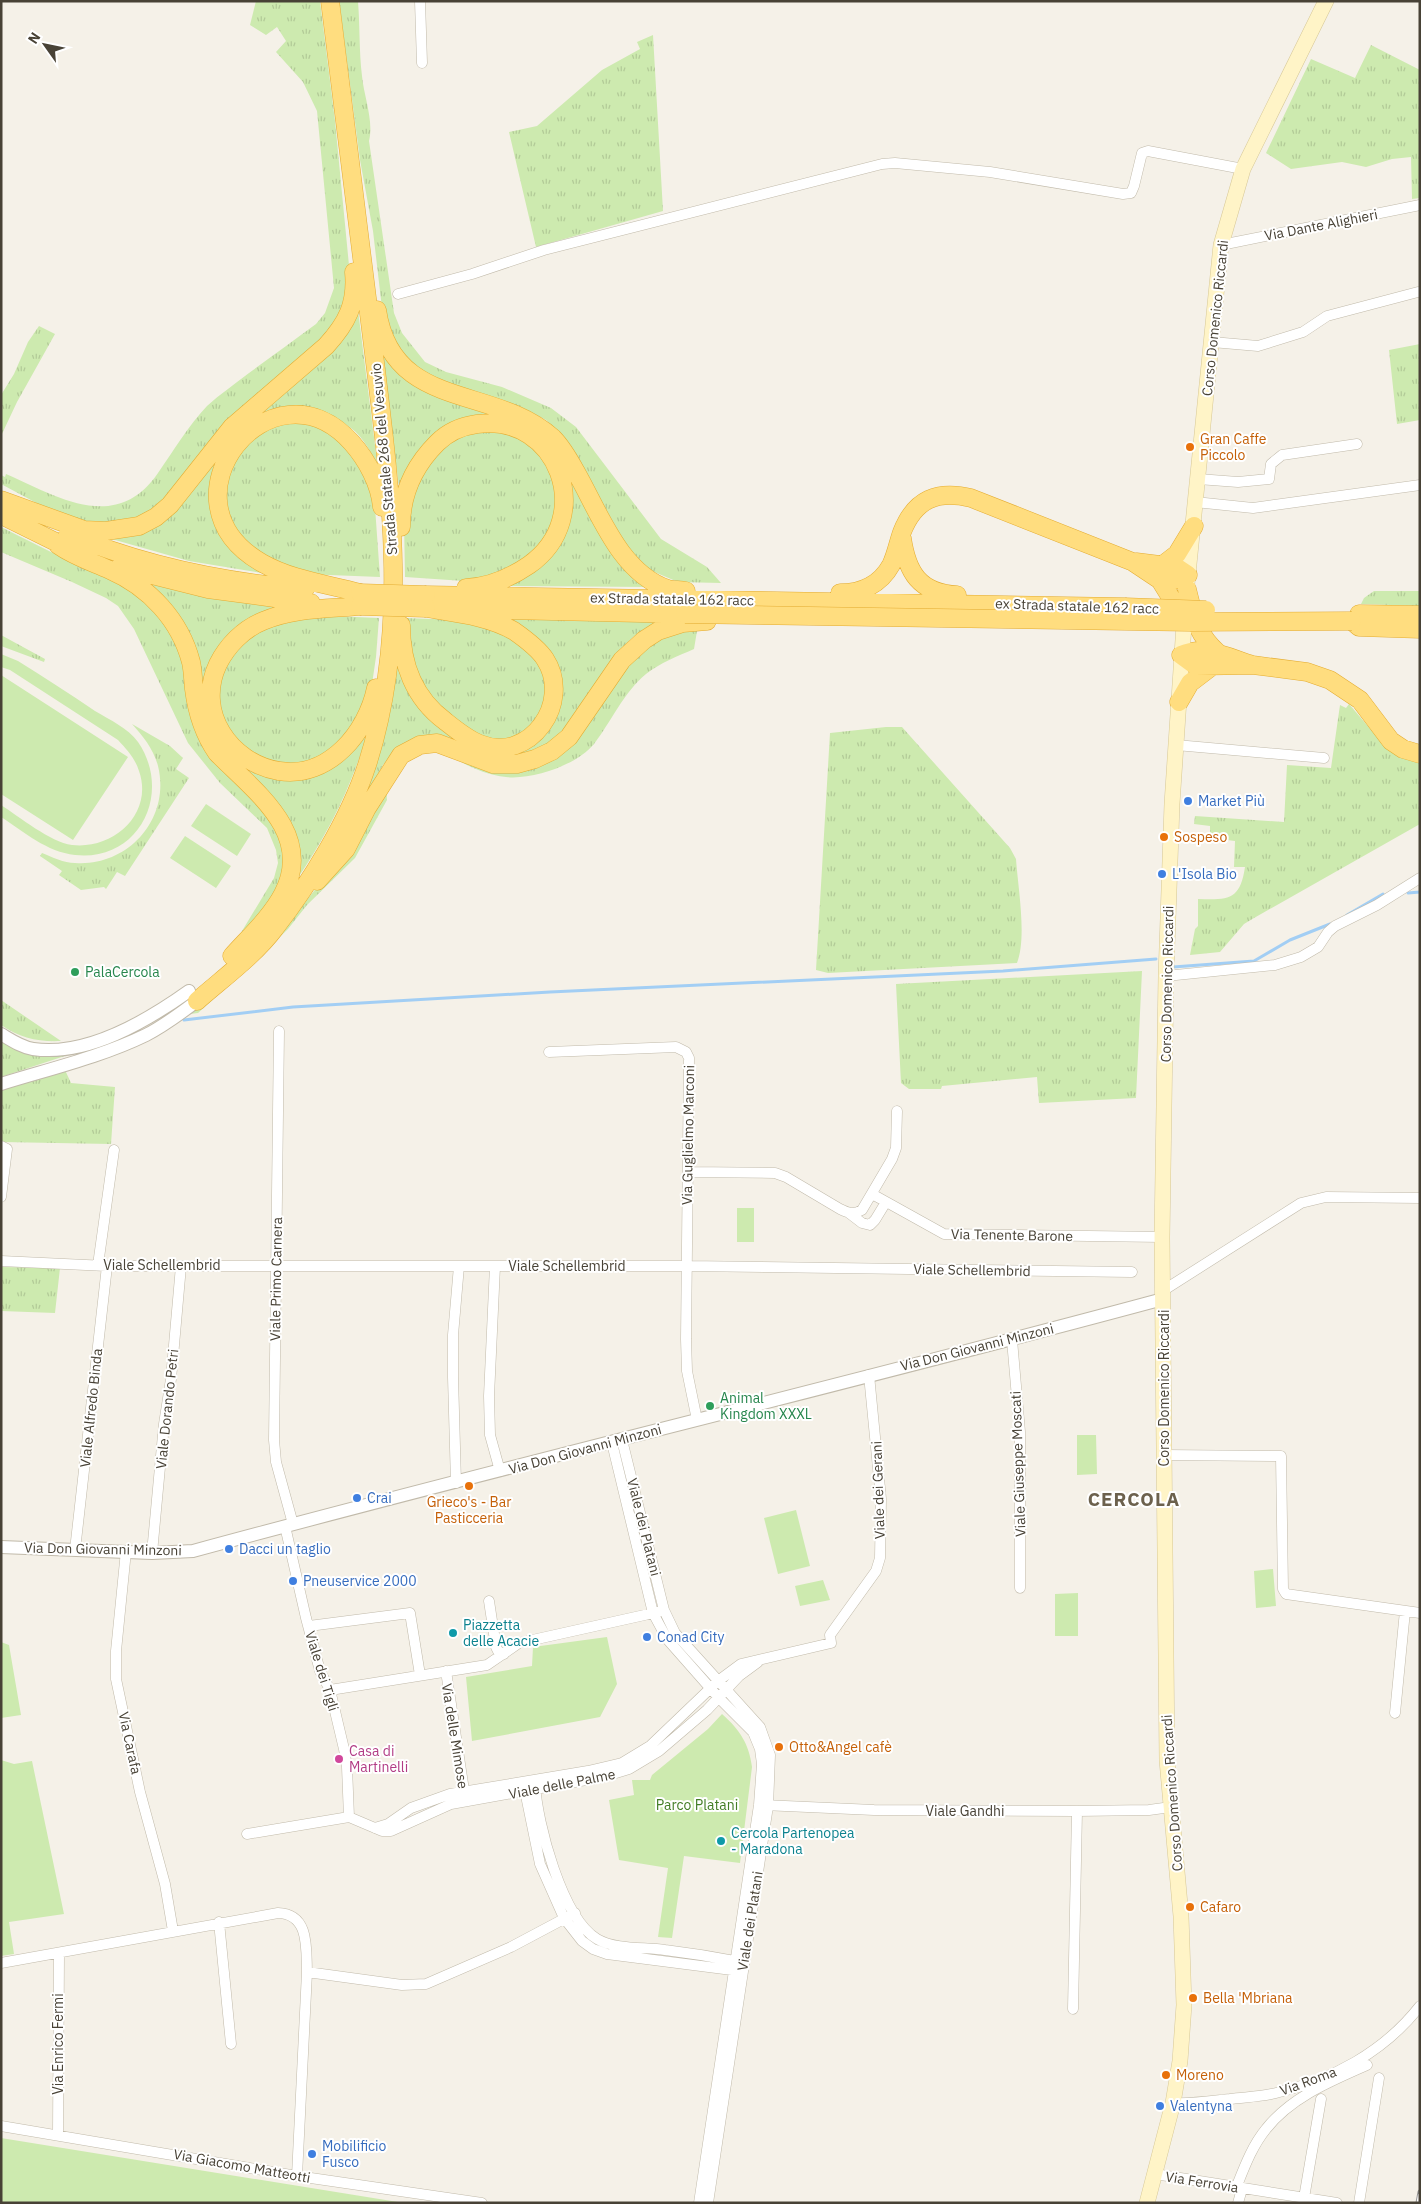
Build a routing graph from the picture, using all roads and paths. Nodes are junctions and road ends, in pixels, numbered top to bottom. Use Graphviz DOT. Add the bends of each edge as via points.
graph roads {
  1 [pos="330,1"];
  2 [pos="420,1"];
  3 [pos="1326,1"];
  4 [pos="422,63"];
  5 [pos="1243,169"];
  6 [pos="351,172"];
  7 [pos="355,205"];
  8 [pos="1420,205"];
  9 [pos="1221,245"];
  10 [pos="1418,292"];
  11 [pos="398,294"];
  12 [pos="1212,342"];
  13 [pos="1357,444"];
  14 [pos="1198,479"];
  15 [pos="1420,485"];
  16 [pos="1,500"];
  17 [pos="1195,502"];
  18 [pos="1,516"];
  19 [pos="1194,526"];
  20 [pos="902,532"];
  21 [pos="58,545"];
  22 [pos="393,559"];
  23 [pos="1162,572"];
  24 [pos="1188,582"];
  25 [pos="393,583"];
  26 [pos="360,600"];
  27 [pos="740,600"];
  28 [pos="426,602"];
  29 [pos="1126,607"];
  30 [pos="1420,615"];
  31 [pos="684,618"];
  32 [pos="1184,619"];
  33 [pos="392,620"];
  34 [pos="1357,621"];
  35 [pos="1420,622"];
  36 [pos="1420,629"];
  37 [pos="1181,657"];
  38 [pos="1215,660"];
  39 [pos="1179,702"];
  40 [pos="1176,745"];
  41 [pos="1420,754"];
  42 [pos="1324,758"];
  43 [pos="1420,878"];
  44 [pos="295,898"];
  45 [pos="274,930"];
  46 [pos="232,956"];
  47 [pos="1166,976"];
  48 [pos="193,996"];
  49 [pos="279,1031"];
  50 [pos="1,1034"];
  51 [pos="549,1052"];
  52 [pos="1,1084"];
  53 [pos="897,1111"];
  54 [pos="3,1146"];
  55 [pos="114,1150"];
  56 [pos="688,1172"];
  57 [pos="872,1194"];
  58 [pos="1,1197"];
  59 [pos="1420,1198"];
  60 [pos="886,1202"];
  61 [pos="849,1213"];
  62 [pos="1162,1237"];
  63 [pos="1,1261"];
  64 [pos="102,1265"];
  65 [pos="277,1265"];
  66 [pos="181,1266"];
  67 [pos="459,1266"];
  68 [pos="495,1266"];
  69 [pos="686,1266"];
  70 [pos="1132,1272"];
  71 [pos="1164,1295"];
  72 [pos="1012,1340"];
  73 [pos="869,1375"];
  74 [pos="697,1420"];
  75 [pos="617,1442"];
  76 [pos="1164,1455"];
  77 [pos="500,1471"];
  78 [pos="456,1483"];
  79 [pos="290,1525"];
  80 [pos="1,1547"];
  81 [pos="75,1550"];
  82 [pos="126,1551"];
  83 [pos="152,1553"];
  84 [pos="1020,1588"];
  85 [pos="489,1601"];
  86 [pos="659,1612"];
  87 [pos="1406,1612"];
  88 [pos="1420,1613"];
  89 [pos="308,1626"];
  90 [pos="504,1654"];
  91 [pos="765,1658"];
  92 [pos="446,1671"];
  93 [pos="420,1675"];
  94 [pos="714,1685"];
  95 [pos="330,1690"];
  96 [pos="722,1694"];
  97 [pos="1395,1713"];
  98 [pos="529,1786"];
  99 [pos="464,1796"];
  100 [pos="764,1805"];
  101 [pos="1172,1807"];
  102 [pos="1077,1811"];
  103 [pos="349,1817"];
  104 [pos="247,1834"];
  105 [pos="574,1913"];
  106 [pos="564,1918"];
  107 [pos="219,1922"];
  108 [pos="173,1931"];
  109 [pos="59,1953"];
  110 [pos="1,1963"];
  111 [pos="738,1966"];
  112 [pos="307,1972"];
  113 [pos="1420,2006"];
  114 [pos="1073,2009"];
  115 [pos="231,2044"];
  116 [pos="1367,2065"];
  117 [pos="1379,2078"];
  118 [pos="1321,2098"];
  119 [pos="1173,2103"];
  120 [pos="1,2126"];
  121 [pos="58,2135"];
  122 [pos="1155,2174"];
  123 [pos="296,2176"];
  124 [pos="1239,2188"];
  125 [pos="1304,2198"];
  126 [pos="482,2203"];
  127 [pos="699,2203"];
  128 [pos="708,2203"];
  129 [pos="1147,2203"];
  130 [pos="1238,2203"];
  131 [pos="1337,2203"];
  132 [pos="1359,2203"];
  1 -- 6 [label="highway, Strada Statale 268 del Vesuvio"];
  2 -- 4 [label="street"];
  3 -- 5 [label="main road, Corso Domenico Riccardi"];
  5 -- 9 [label="main road, Corso Domenico Riccardi"];
  5 -- 11 [label="street" via="1142,152 1131,193 1123,194 990,172 882,164 544,250"];
  6 -- 7 [label="highway, Strada Statale 268 del Vesuvio"];
  6 -- 16 [label="highway" via="350,216 355,284 348,316 326,346 232,427 170,505 139,526 106,531 84,530"];
  7 -- 22 [label="highway, Strada Statale 268 del Vesuvio" via="386,454"];
  7 -- 27 [label="highway" via="367,248 378,318 391,353 405,370 426,383 528,420 555,440 619,551 647,578 668,589 727,595"];
  8 -- 9 [label="street, Via Dante Alighieri"];
  9 -- 12 [label="main road, Corso Domenico Riccardi"];
  10 -- 12 [label="street" via="1328,316 1303,332 1258,346"];
  12 -- 14 [label="main road, Corso Domenico Riccardi"];
  13 -- 14 [label="street" via="1282,455 1271,464 1269,479 1238,482"];
  14 -- 17 [label="main road, Corso Domenico Riccardi"];
  15 -- 17 [label="street" via="1252,508"];
  16 -- 26 [label="highway, ex Strada statale 162 racc" via="65,533 150,563"];
  17 -- 19 [label="main road, Corso Domenico Riccardi"];
  18 -- 21 [label="highway, ex Strada statale 162 racc"];
  19 -- 23 [label="highway"];
  19 -- 24 [label="main road, Corso Domenico Riccardi"];
  20 -- 23 [label="highway" via="911,512 919,505 932,497 956,494"];
  20 -- 27 [label="highway" via="891,565 870,587 848,593 753,596"];
  20 -- 29 [label="highway" via="911,572 935,591 950,595 1105,602"];
  21 -- 26 [label="highway, ex Strada statale 162 racc" via="127,569 208,589 270,598"];
  21 -- 46 [label="highway" via="73,556 128,579 145,591 174,622 191,663 197,710 204,733 217,753 273,810 288,834 292,858 283,894"];
  22 -- 25 [label="highway, Strada Statale 268 del Vesuvio"];
  22 -- 28 [label="highway" via="408,486 427,453 443,437 463,427 488,423 508,425 540,443 562,480 565,502 561,523 552,543 538,559 505,580 476,588 452,588"];
  23 -- 24 [label="highway" via="1176,567"];
  23 -- 32 [label="highway"];
  24 -- 32 [label="main road, Corso Domenico Riccardi"];
  24 -- 38 [label="highway" via="1194,619"];
  25 -- 26 [label="highway" via="384,548 381,498 362,454 334,427 304,415 279,416 261,423 244,434 223,465 218,496 220,511 231,535 261,562 287,576"];
  25 -- 28 [label="highway" via="401,613 403,653 408,673 433,712 480,744 498,748 515,746 531,737 544,724 552,708 552,676 545,659 513,631"];
  25 -- 33 [label="highway, Strada Statale 268 del Vesuvio"];
  26 -- 28 [label="highway, ex Strada statale 162 racc, bridge"];
  26 -- 33 [label="highway" via="269,619 240,635 224,652 216,669 211,696 217,728 229,745 255,764 281,772 315,767 336,754 353,739 368,714 381,651"];
  27 -- 28 [label="highway, ex Strada statale 162 racc"];
  27 -- 29 [label="highway, ex Strada statale 162 racc"];
  28 -- 31 [label="highway, ex Strada statale 162 racc"];
  29 -- 34 [label="highway, ex Strada statale 162 racc, bridge"];
  30 -- 34 [label="highway"];
  31 -- 34 [label="highway, ex Strada statale 162 racc, bridge" via="844,615 1190,622"];
  31 -- 45 [label="highway" via="644,640 622,660 569,737 552,751 535,759 509,764 493,764 437,743 420,745 401,755 367,808 346,850"];
  32 -- 37 [label="main road, Corso Domenico Riccardi"];
  33 -- 44 [label="highway, Strada Statale 268 del Vesuvio" via="382,710 366,768 328,849"];
  34 -- 35 [label="highway"];
  34 -- 36 [label="highway"];
  37 -- 38 [label="highway" via="1196,666"];
  37 -- 39 [label="main road, Corso Domenico Riccardi"];
  38 -- 39 [label="highway" via="1190,683"];
  38 -- 41 [label="highway" via="1226,658 1307,672 1330,680 1364,704 1391,741"];
  39 -- 40 [label="main road, Corso Domenico Riccardi"];
  40 -- 42 [label="street"];
  40 -- 47 [label="main road, Corso Domenico Riccardi"];
  43 -- 47 [label="street" via="1335,926 1318,947 1301,957 1275,965"];
  44 -- 45 [label="highway, Strada Statale 268 del Vesuvio"];
  44 -- 46 [label="highway, Strada Statale 268 del Vesuvio"];
  45 -- 48 [label="highway, Strada Statale 268 del Vesuvio"];
  46 -- 48 [label="highway, Strada Statale 268 del Vesuvio"];
  47 -- 62 [label="main road, Corso Domenico Riccardi"];
  48 -- 50 [label="street" via="122,1032 56,1050 33,1049"];
  48 -- 52 [label="street" via="172,1020 146,1035"];
  49 -- 65 [label="street, Viale Primo Carnera"];
  51 -- 56 [label="street, Via Guglielmo Marconi" via="676,1047 686,1052 689,1058"];
  53 -- 57 [label="street" via="896,1148"];
  54 -- 58 [label="street" via="7,1149"];
  55 -- 64 [label="street, Viale Alfredo Binda"];
  56 -- 61 [label="street" via="775,1173"];
  56 -- 69 [label="street, Via Guglielmo Marconi"];
  57 -- 60 [label="street, Via Tenente Barone"];
  57 -- 61 [label="street" via="862,1210"];
  59 -- 71 [label="street" via="1326,1197 1301,1203"];
  60 -- 61 [label="street" via="870,1225"];
  60 -- 62 [label="street, Via Tenente Barone" via="944,1234"];
  62 -- 71 [label="main road, Corso Domenico Riccardi"];
  63 -- 64 [label="street, Viale Schellembrid"];
  64 -- 66 [label="street, Viale Schellembrid"];
  64 -- 81 [label="street, Viale Alfredo Binda"];
  65 -- 66 [label="street, Viale Schellembrid"];
  65 -- 67 [label="street, Viale Schellembrid"];
  65 -- 79 [label="street, Viale Primo Carnera" via="274,1440"];
  66 -- 83 [label="street, Viale Dorando Petri"];
  67 -- 68 [label="street, Viale Schellembrid"];
  67 -- 78 [label="street" via="453,1352"];
  68 -- 69 [label="street, Viale Schellembrid"];
  68 -- 77 [label="street" via="489,1396 490,1435"];
  69 -- 70 [label="street, Viale Schellembrid"];
  69 -- 74 [label="street, Via Guglielmo Marconi" via="686,1356"];
  71 -- 72 [label="street, Via Don Giovanni Minzoni"];
  71 -- 76 [label="main road, Corso Domenico Riccardi"];
  72 -- 73 [label="street, Via Don Giovanni Minzoni"];
  72 -- 84 [label="street, Viale Giuseppe Moscati" via="1020,1432"];
  73 -- 74 [label="street, Via Don Giovanni Minzoni"];
  73 -- 91 [label="street, Viale dei Gerani" via="881,1499 880,1558 876,1571 830,1635 831,1643"];
  74 -- 75 [label="street, Via Don Giovanni Minzoni"];
  75 -- 77 [label="street, Via Don Giovanni Minzoni"];
  75 -- 86 [label="street, Viale dei Platani"];
  76 -- 87 [label="street" via="1281,1456 1283,1590 1286,1594"];
  76 -- 101 [label="main road, Corso Domenico Riccardi" via="1166,1760"];
  77 -- 78 [label="street, Via Don Giovanni Minzoni"];
  78 -- 79 [label="street, Via Don Giovanni Minzoni"];
  79 -- 83 [label="street, Via Don Giovanni Minzoni" via="193,1551"];
  79 -- 89 [label="street, Viale dei Tigli"];
  80 -- 81 [label="street, Via Don Giovanni Minzoni"];
  81 -- 82 [label="street, Via Don Giovanni Minzoni"];
  82 -- 83 [label="street, Via Don Giovanni Minzoni"];
  82 -- 108 [label="street, Via Carafa" via="116,1679 140,1792 163,1875"];
  85 -- 90 [label="street" via="496,1647"];
  86 -- 90 [label="street" via="519,1643"];
  86 -- 94 [label="street, Viale dei Platani" via="667,1639"];
  87 -- 88 [label="street"];
  87 -- 97 [label="street"];
  89 -- 93 [label="street" via="410,1613"];
  89 -- 95 [label="street, Viale dei Tigli" via="320,1671"];
  90 -- 92 [label="street" via="487,1665"];
  91 -- 94 [label="street, Viale dei Gerani" via="741,1664"];
  91 -- 96 [label="street, Viale dei Gerani" via="739,1676"];
  92 -- 93 [label="street"];
  92 -- 99 [label="street, Via delle Mimose"];
  93 -- 95 [label="street"];
  94 -- 96 [label="street, Viale dei Platani"];
  94 -- 98 [label="street, Viale delle Palme" via="639,1754 622,1762"];
  95 -- 103 [label="street, Viale dei Tigli" via="347,1767"];
  96 -- 98 [label="street, Viale delle Palme" via="659,1751 629,1769 603,1778"];
  96 -- 100 [label="street, Viale dei Platani" via="753,1732 760,1749"];
  98 -- 99 [label="street, Viale delle Palme"];
  98 -- 105 [label="street" via="550,1860"];
  98 -- 106 [label="street" via="534,1841 540,1864"];
  99 -- 103 [label="street, Viale delle Palme" via="400,1828 382,1831"];
  100 -- 102 [label="street, Viale Gandhi" via="874,1810"];
  100 -- 111 [label="street, Viale dei Platani"];
  101 -- 102 [label="street, Viale Gandhi"];
  101 -- 119 [label="main road, Corso Domenico Riccardi" via="1184,2005"];
  102 -- 114 [label="street"];
  103 -- 104 [label="street"];
  105 -- 106 [label="street"];
  105 -- 111 [label="street" via="590,1933 610,1944 664,1950"];
  106 -- 111 [label="street" via="582,1941 607,1954"];
  106 -- 112 [label="street" via="511,1947 426,1984 402,1986"];
  107 -- 108 [label="street"];
  107 -- 112 [label="street" via="284,1913 302,1926"];
  107 -- 115 [label="street"];
  108 -- 109 [label="street"];
  109 -- 110 [label="street"];
  109 -- 121 [label="street, Via Enrico Fermi"];
  111 -- 127 [label="street, Viale dei Platani"];
  111 -- 128 [label="street, Viale dei Platani"];
  112 -- 123 [label="street"];
  113 -- 119 [label="street, Via Roma" via="1376,2050 1304,2085 1273,2094"];
  116 -- 124 [label="street" via="1311,2091 1278,2116 1254,2148"];
  117 -- 132 [label="street"];
  118 -- 125 [label="street, Via Roma"];
  119 -- 122 [label="main road, Corso Domenico Riccardi"];
  120 -- 121 [label="street, Via Giacomo Matteotti"];
  121 -- 123 [label="street, Via Giacomo Matteotti"];
  122 -- 124 [label="street, Via Ferrovia"];
  122 -- 129 [label="main road, Corso Domenico Riccardi"];
  123 -- 126 [label="street, Via Giacomo Matteotti"];
  124 -- 125 [label="street, Via Ferrovia"];
  124 -- 130 [label="street"];
  125 -- 131 [label="street, Via Ferrovia"];
}
